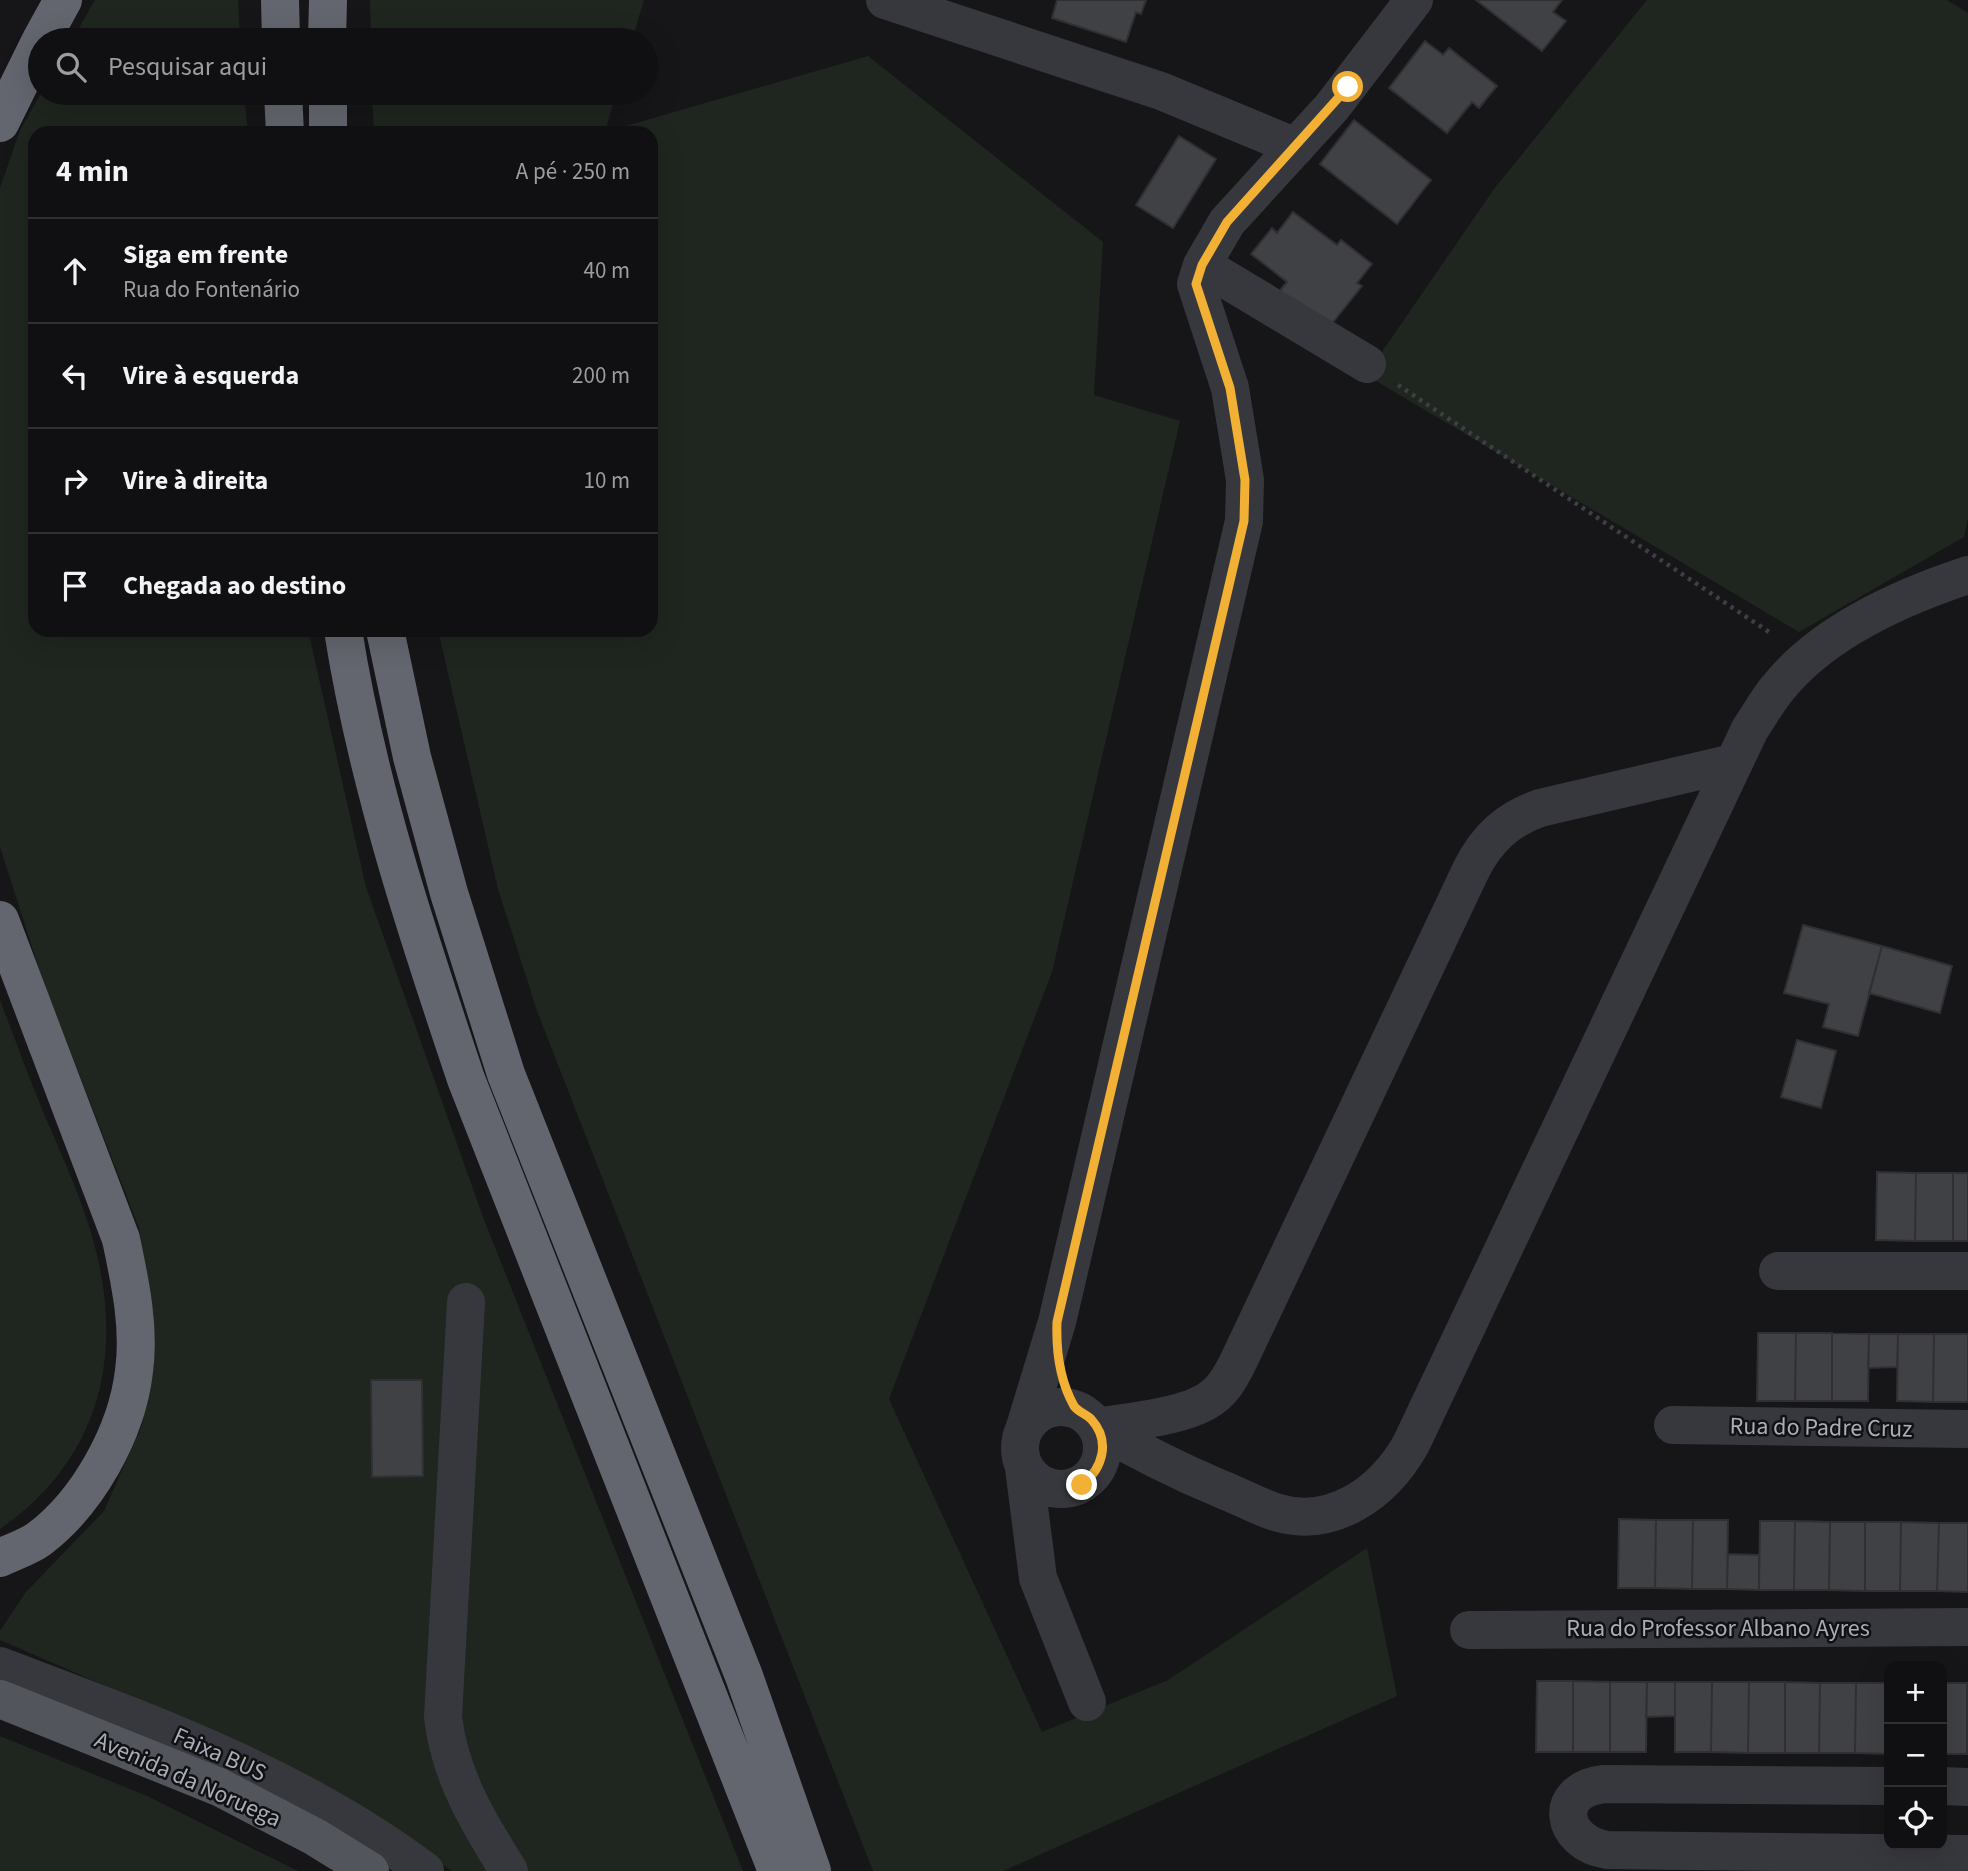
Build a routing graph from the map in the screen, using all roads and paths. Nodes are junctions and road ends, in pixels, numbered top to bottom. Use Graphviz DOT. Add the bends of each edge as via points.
graph roads {
  1 [pos="63,0"];
  2 [pos="280,0"];
  3 [pos="328,0"];
  4 [pos="885,0"];
  5 [pos="1414,0"];
  6 [pos="48,28"];
  7 [pos="281,28"];
  8 [pos="327,28"];
  9 [pos="28,67"];
  10 [pos="284,105"];
  11 [pos="328,105"];
  12 [pos="0,122"];
  13 [pos="285,126"];
  14 [pos="328,126"];
  15 [pos="1296,148"];
  16 [pos="1199,275"];
  17 [pos="1367,364"];
  18 [pos="1968,575"];
  19 [pos="344,637"];
  20 [pos="386,637"];
  21 [pos="1808,658"];
  22 [pos="1732,763"];
  23 [pos="0,920"];
  24 [pos="1778,1271"];
  25 [pos="1968,1271"];
  26 [pos="466,1302"];
  27 [pos="1057,1322"];
  28 [pos="1087,1418"];
  29 [pos="1674,1425"];
  30 [pos="1025,1427"];
  31 [pos="1968,1429"];
  32 [pos="1156,1461"];
  33 [pos="1024,1468"];
  34 [pos="1081,1483"];
  35 [pos="1034,1539"];
  36 [pos="0,1558"];
  37 [pos="1968,1626"];
  38 [pos="1469,1630"];
  39 [pos="0,1666"];
  40 [pos="744,1676"];
  41 [pos="0,1699"];
  42 [pos="1087,1702"];
  43 [pos="1884,1786"];
  44 [pos="1947,1786"];
  45 [pos="1968,1787"];
  46 [pos="1966,1860"];
  47 [pos="370,1871"];
  48 [pos="425,1871"];
  49 [pos="509,1871"];
  50 [pos="777,1871"];
  51 [pos="812,1871"];
  52 [pos="837,1871"];
  1 -- 6 [label="highway"];
  2 -- 7 [label="highway"];
  3 -- 8 [label="highway"];
  4 -- 15 [label="street" via="1161,91"];
  5 -- 15 [label="street"];
  9 -- 12 [label="highway"];
  10 -- 13 [label="highway"];
  11 -- 14 [label="highway"];
  15 -- 16 [label="street" via="1227,222"];
  16 -- 17 [label="street"];
  16 -- 27 [label="street" via="1230,388 1245,480 1244,521"];
  17 -- 21 [label="path"];
  18 -- 21 [label="street" via="1899,601"];
  19 -- 50 [label="highway" via="386,822 424,956 466,1079"];
  20 -- 40 [label="highway" via="445,881 506,1074"];
  21 -- 22 [label="street" via="1777,688"];
  22 -- 28 [label="street" via="1541,808 1497,831 1475,862 1224,1386 1193,1407"];
  22 -- 32 [label="street" via="1396,1469 1352,1505 1300,1517 1275,1512"];
  23 -- 36 [label="highway" via="121,1239 136,1331 134,1372 126,1405 112,1444 89,1485 38,1540"];
  24 -- 25 [label="street"];
  26 -- 49 [label="street" via="443,1717 459,1786"];
  27 -- 28 [label="street" via="1058,1356"];
  27 -- 30 [label="street"];
  28 -- 30 [label="street" via="1048,1409"];
  28 -- 32 [label="street"];
  28 -- 34 [label="street" via="1103,1453"];
  29 -- 31 [label="street, Rua do Padre Cruz"];
  30 -- 33 [label="street" via="1020,1455"];
  32 -- 34 [label="street" via="1120,1467"];
  33 -- 34 [label="street" via="1043,1486"];
  33 -- 35 [label="street"];
  34 -- 35 [label="street" via="1044,1518"];
  35 -- 42 [label="street" via="1044,1598"];
  37 -- 38 [label="street, Rua do Professor Albano Ayres"];
  39 -- 48 [label="street, Faixa BUS" via="244,1763 354,1823"];
  40 -- 51 [label="highway"];
  40 -- 52 [label="highway" via="791,1761"];
  41 -- 47 [label="main road, Avenida da Noruega" via="219,1787 315,1836"];
  43 -- 46 [label="street" via="1586,1786 1574,1795 1570,1826 1590,1847 1607,1850"];
  44 -- 45 [label="street"];
}
